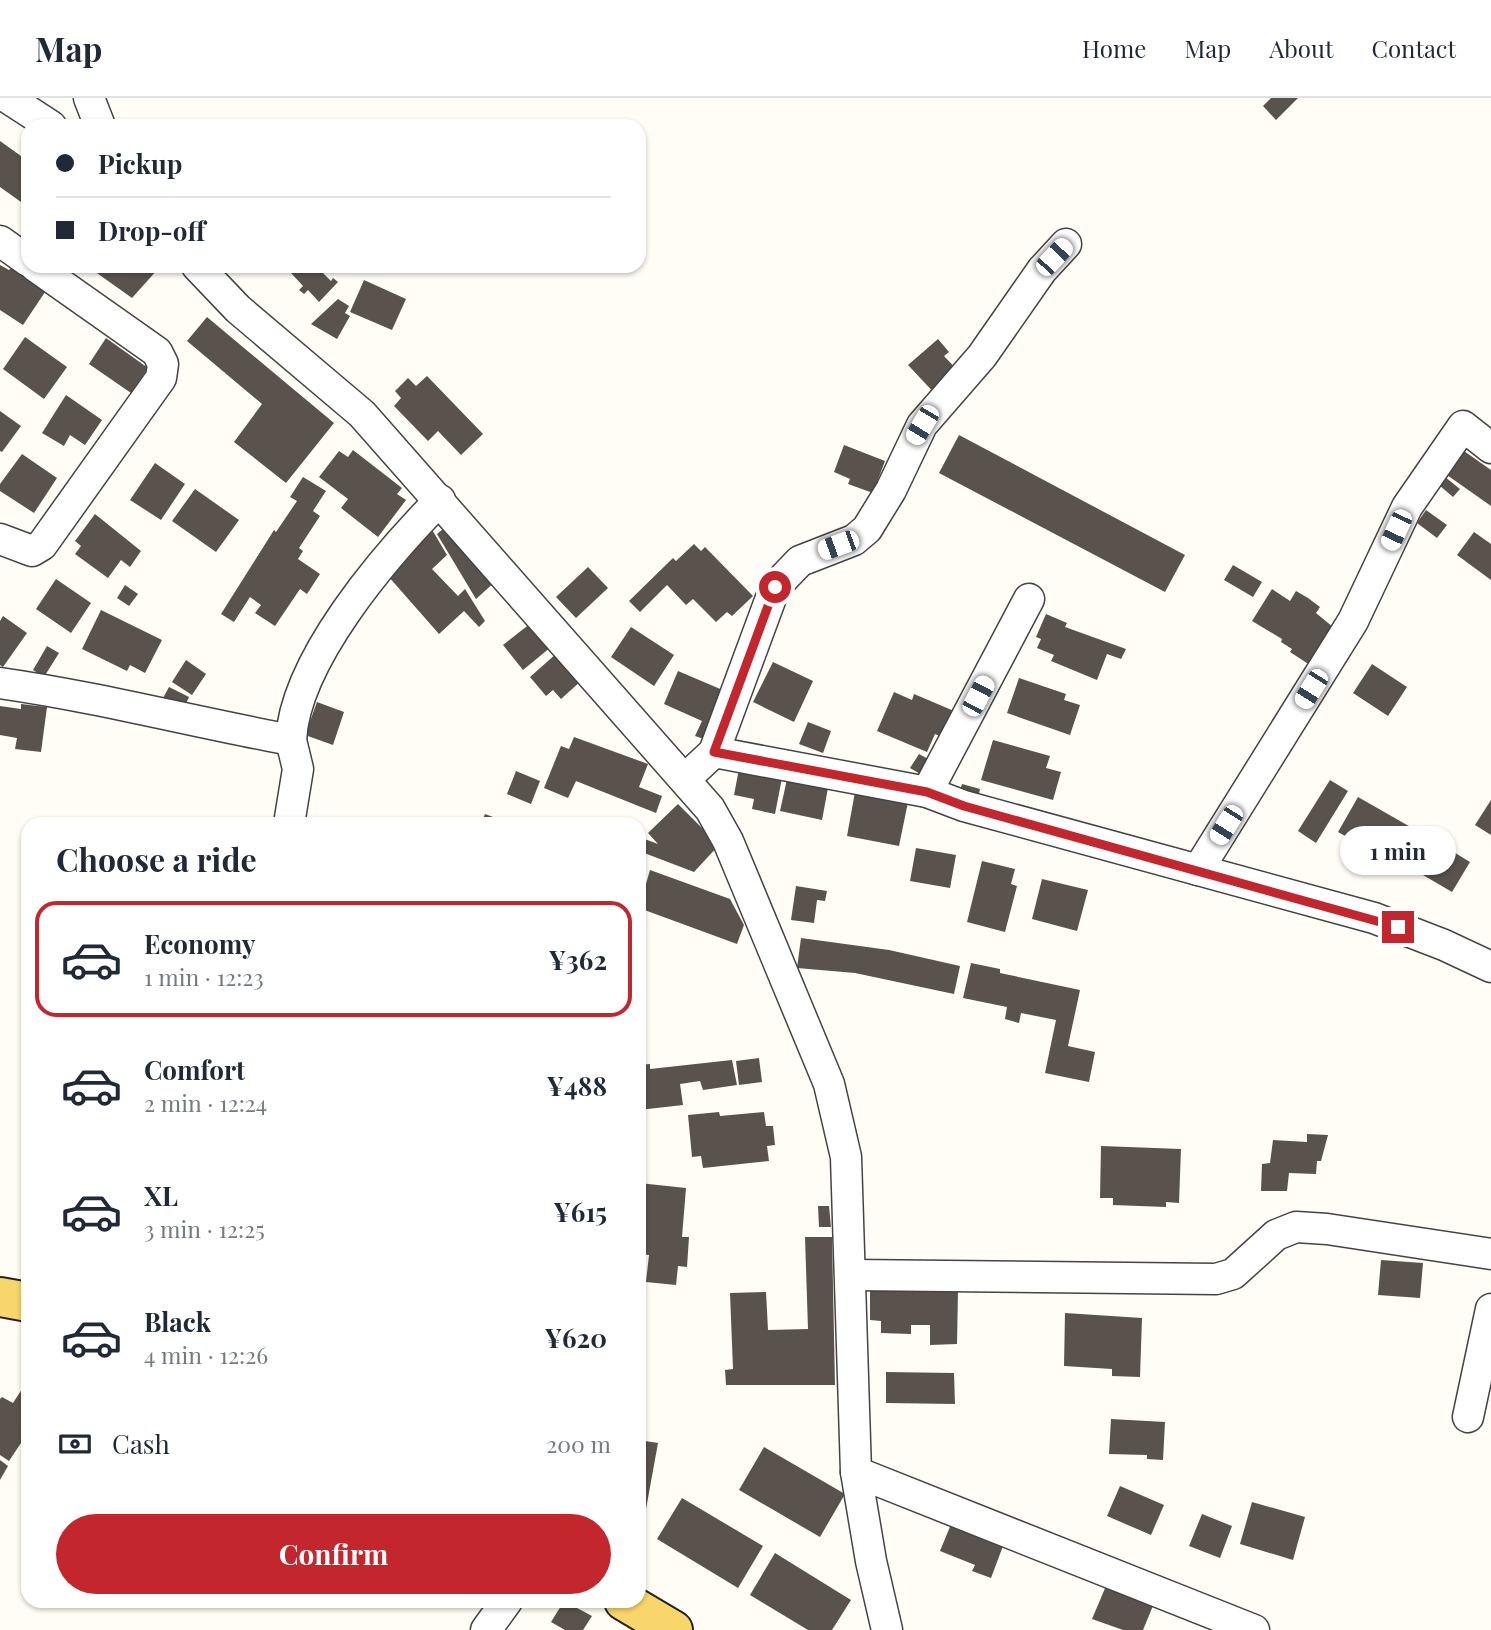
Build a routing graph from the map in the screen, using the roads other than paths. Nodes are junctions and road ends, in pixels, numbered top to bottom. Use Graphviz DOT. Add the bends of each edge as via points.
graph roads {
  1 [pos="8,98"];
  2 [pos="89,98"];
  3 [pos="40,119"];
  4 [pos="97,119"];
  5 [pos="0,241"];
  6 [pos="1066,244"];
  7 [pos="21,256"];
  8 [pos="45,273"];
  9 [pos="204,273"];
  10 [pos="1491,448"];
  11 [pos="440,500"];
  12 [pos="0,539"];
  13 [pos="1028,599"];
  14 [pos="0,683"];
  15 [pos="291,740"];
  16 [pos="714,752"];
  17 [pos="685,779"];
  18 [pos="927,792"];
  19 [pos="290,817"];
  20 [pos="1198,870"];
  21 [pos="1491,967"];
  22 [pos="1491,1254"];
  23 [pos="852,1275"];
  24 [pos="0,1297"];
  25 [pos="21,1301"];
  26 [pos="1491,1309"];
  27 [pos="1468,1417"];
  28 [pos="856,1472"];
  29 [pos="502,1608"];
  30 [pos="636,1608"];
  31 [pos="486,1630"];
  32 [pos="673,1630"];
  33 [pos="887,1630"];
  34 [pos="1254,1630"];
  1 -- 3 [label="street"];
  2 -- 4 [label="street"];
  5 -- 7 [label="street"];
  6 -- 16 [label="street" via="1042,270 982,356 922,425 867,529 854,540 800,561 775,587"];
  8 -- 12 [label="street" via="157,352 163,364 160,378 42,545 32,551"];
  9 -- 11 [label="street" via="238,309 362,414"];
  10 -- 20 [label="street" via="1463,426 1407,507 1353,621"];
  11 -- 15 [label="street" via="400,541 327,643 299,693"];
  11 -- 17 [label="street"];
  13 -- 18 [label="street"];
  14 -- 15 [label="street"];
  15 -- 19 [label="street" via="298,769"];
  16 -- 17 [label="street"];
  16 -- 18 [label="street"];
  17 -- 23 [label="street" via="729,841 829,1084 846,1157"];
  18 -- 20 [label="street"];
  20 -- 21 [label="street" via="1374,918"];
  22 -- 23 [label="street" via="1296,1227 1276,1235 1233,1274 1216,1279"];
  23 -- 28 [label="street"];
  24 -- 25 [label="main road"];
  26 -- 27 [label="street"];
  28 -- 33 [label="street"];
  28 -- 34 [label="street"];
  29 -- 31 [label="street"];
  30 -- 32 [label="main road"];
}
